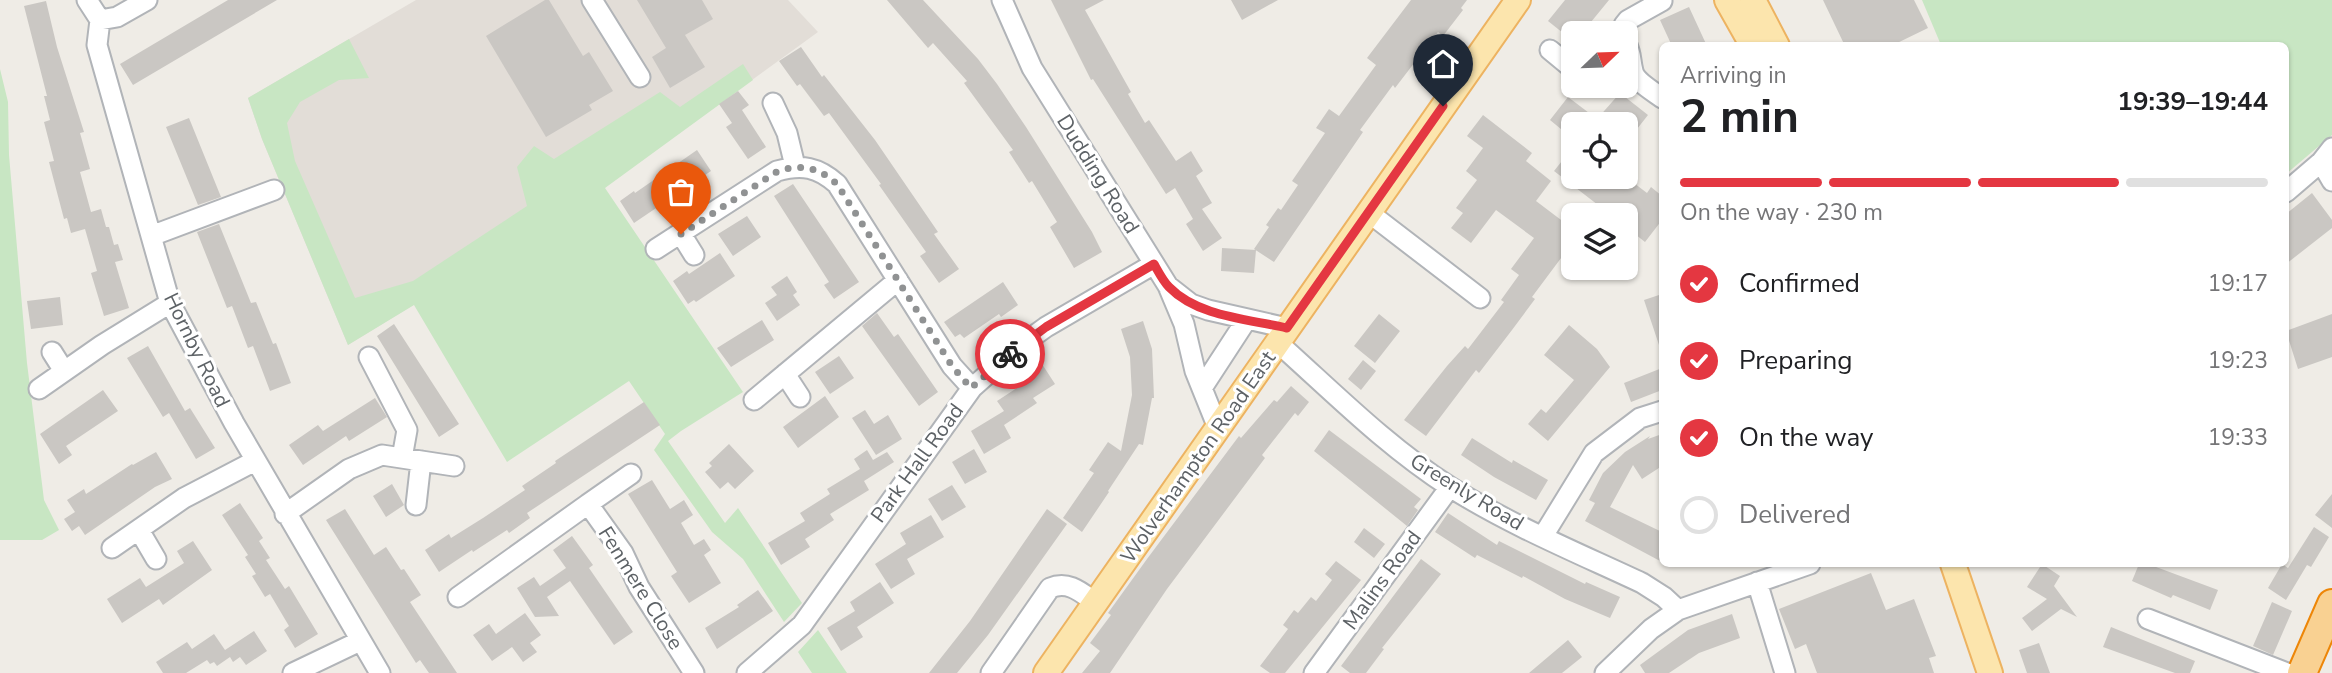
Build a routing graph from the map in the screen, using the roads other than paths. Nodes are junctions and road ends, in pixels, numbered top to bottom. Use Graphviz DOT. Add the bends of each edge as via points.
graph roads {
  1 [pos="87,0"];
  2 [pos="147,0"];
  3 [pos="592,0"];
  4 [pos="1518,0"];
  5 [pos="1727,0"];
  6 [pos="1753,0"];
  7 [pos="1000,1"];
  8 [pos="1662,1"];
  9 [pos="100,20"];
  10 [pos="1627,21"];
  11 [pos="1751,42"];
  12 [pos="1775,42"];
  13 [pos="1550,50"];
  14 [pos="1561,59"];
  15 [pos="640,77"];
  16 [pos="1638,83"];
  17 [pos="1659,96"];
  18 [pos="773,103"];
  19 [pos="2326,155"];
  20 [pos="796,166"];
  21 [pos="2332,181"];
  22 [pos="2289,189"];
  23 [pos="274,190"];
  24 [pos="1368,212"];
  25 [pos="681,234"];
  26 [pos="150,236"];
  27 [pos="656,249"];
  28 [pos="694,255"];
  29 [pos="1154,264"];
  30 [pos="898,280"];
  31 [pos="1168,286"];
  32 [pos="1480,298"];
  33 [pos="170,303"];
  34 [pos="1247,319"];
  35 [pos="1282,335"];
  36 [pos="52,352"];
  37 [pos="369,357"];
  38 [pos="64,371"];
  39 [pos="785,374"];
  40 [pos="971,388"];
  41 [pos="1202,388"];
  42 [pos="39,389"];
  43 [pos="800,397"];
  44 [pos="754,400"];
  45 [pos="1659,412"];
  46 [pos="1218,428"];
  47 [pos="412,459"];
  48 [pos="256,461"];
  49 [pos="454,466"];
  50 [pos="631,474"];
  51 [pos="1450,487"];
  52 [pos="588,504"];
  53 [pos="416,505"];
  54 [pos="285,514"];
  55 [pos="139,530"];
  56 [pos="1543,536"];
  57 [pos="112,548"];
  58 [pos="156,559"];
  59 [pos="1801,567"];
  60 [pos="1953,567"];
  61 [pos="1757,582"];
  62 [pos="458,597"];
  63 [pos="1096,603"];
  64 [pos="2332,604"];
  65 [pos="1678,610"];
  66 [pos="2148,619"];
  67 [pos="360,641"];
  68 [pos="1612,671"];
  69 [pos="293,673"];
  70 [pos="380,673"];
  71 [pos="694,673"];
  72 [pos="747,673"];
  73 [pos="991,673"];
  74 [pos="1046,673"];
  75 [pos="1314,673"];
  76 [pos="1785,673"];
  77 [pos="1990,673"];
  78 [pos="2287,673"];
  79 [pos="2302,673"];
  1 -- 9 [label="street"];
  2 -- 9 [label="street" via="117,17"];
  3 -- 15 [label="street"];
  4 -- 24 [label="main road, Wolverhampton Road East"];
  5 -- 11 [label="main road"];
  6 -- 12 [label="main road"];
  7 -- 29 [label="street, Dudding Road" via="1032,68"];
  8 -- 10 [label="street"];
  9 -- 26 [label="street, Hornby Road" via="97,45"];
  13 -- 14 [label="street"];
  16 -- 17 [label="street"];
  18 -- 20 [label="street"];
  19 -- 21 [label="street"];
  19 -- 22 [label="street"];
  20 -- 25 [label="street" via="759,181"];
  20 -- 30 [label="street" via="826,174 837,184"];
  23 -- 26 [label="street"];
  24 -- 32 [label="street"];
  24 -- 35 [label="main road, Wolverhampton Road East"];
  25 -- 27 [label="street"];
  25 -- 28 [label="street"];
  26 -- 33 [label="street, Hornby Road"];
  29 -- 31 [label="street, Dudding Road"];
  29 -- 40 [label="street, Park Hall Road" via="1046,327"];
  30 -- 39 [label="street"];
  30 -- 40 [label="street"];
  31 -- 34 [label="street" via="1191,304"];
  31 -- 41 [label="street, Dudding Road"];
  33 -- 38 [label="street"];
  33 -- 48 [label="street, Hornby Road"];
  34 -- 35 [label="street"];
  34 -- 41 [label="street"];
  35 -- 46 [label="main road, Wolverhampton Road East"];
  35 -- 51 [label="street, Greenly Road" via="1380,436"];
  36 -- 38 [label="street"];
  37 -- 47 [label="street" via="407,430"];
  38 -- 42 [label="street"];
  39 -- 43 [label="street"];
  39 -- 44 [label="street"];
  40 -- 72 [label="street, Park Hall Road" via="802,625"];
  41 -- 46 [label="street, Dudding Road"];
  45 -- 56 [label="street" via="1640,418 1594,453"];
  46 -- 63 [label="main road, Wolverhampton Road East"];
  47 -- 49 [label="street"];
  47 -- 53 [label="street"];
  47 -- 54 [label="street" via="382,455 349,469"];
  48 -- 54 [label="street, Hornby Road"];
  48 -- 55 [label="street" via="184,498"];
  50 -- 52 [label="street, Fenmere Close"];
  51 -- 56 [label="street, Greenly Road"];
  51 -- 75 [label="street, Malins Road"];
  52 -- 62 [label="street, Fenmere Close"];
  52 -- 71 [label="street, Fenmere Close" via="623,553 639,587"];
  54 -- 67 [label="street, Hornby Road"];
  55 -- 57 [label="street"];
  55 -- 58 [label="street"];
  56 -- 65 [label="street, Greenly Road" via="1642,583"];
  59 -- 61 [label="street"];
  60 -- 77 [label="main road"];
  61 -- 65 [label="street"];
  61 -- 76 [label="street"];
  63 -- 73 [label="street" via="1074,587 1059,584 1050,588"];
  63 -- 74 [label="main road, Wolverhampton Road East"];
  64 -- 79 [label="highway"];
  65 -- 68 [label="street" via="1651,629"];
  66 -- 78 [label="street"];
  67 -- 69 [label="street"];
  67 -- 70 [label="street, Hornby Road"];
}
